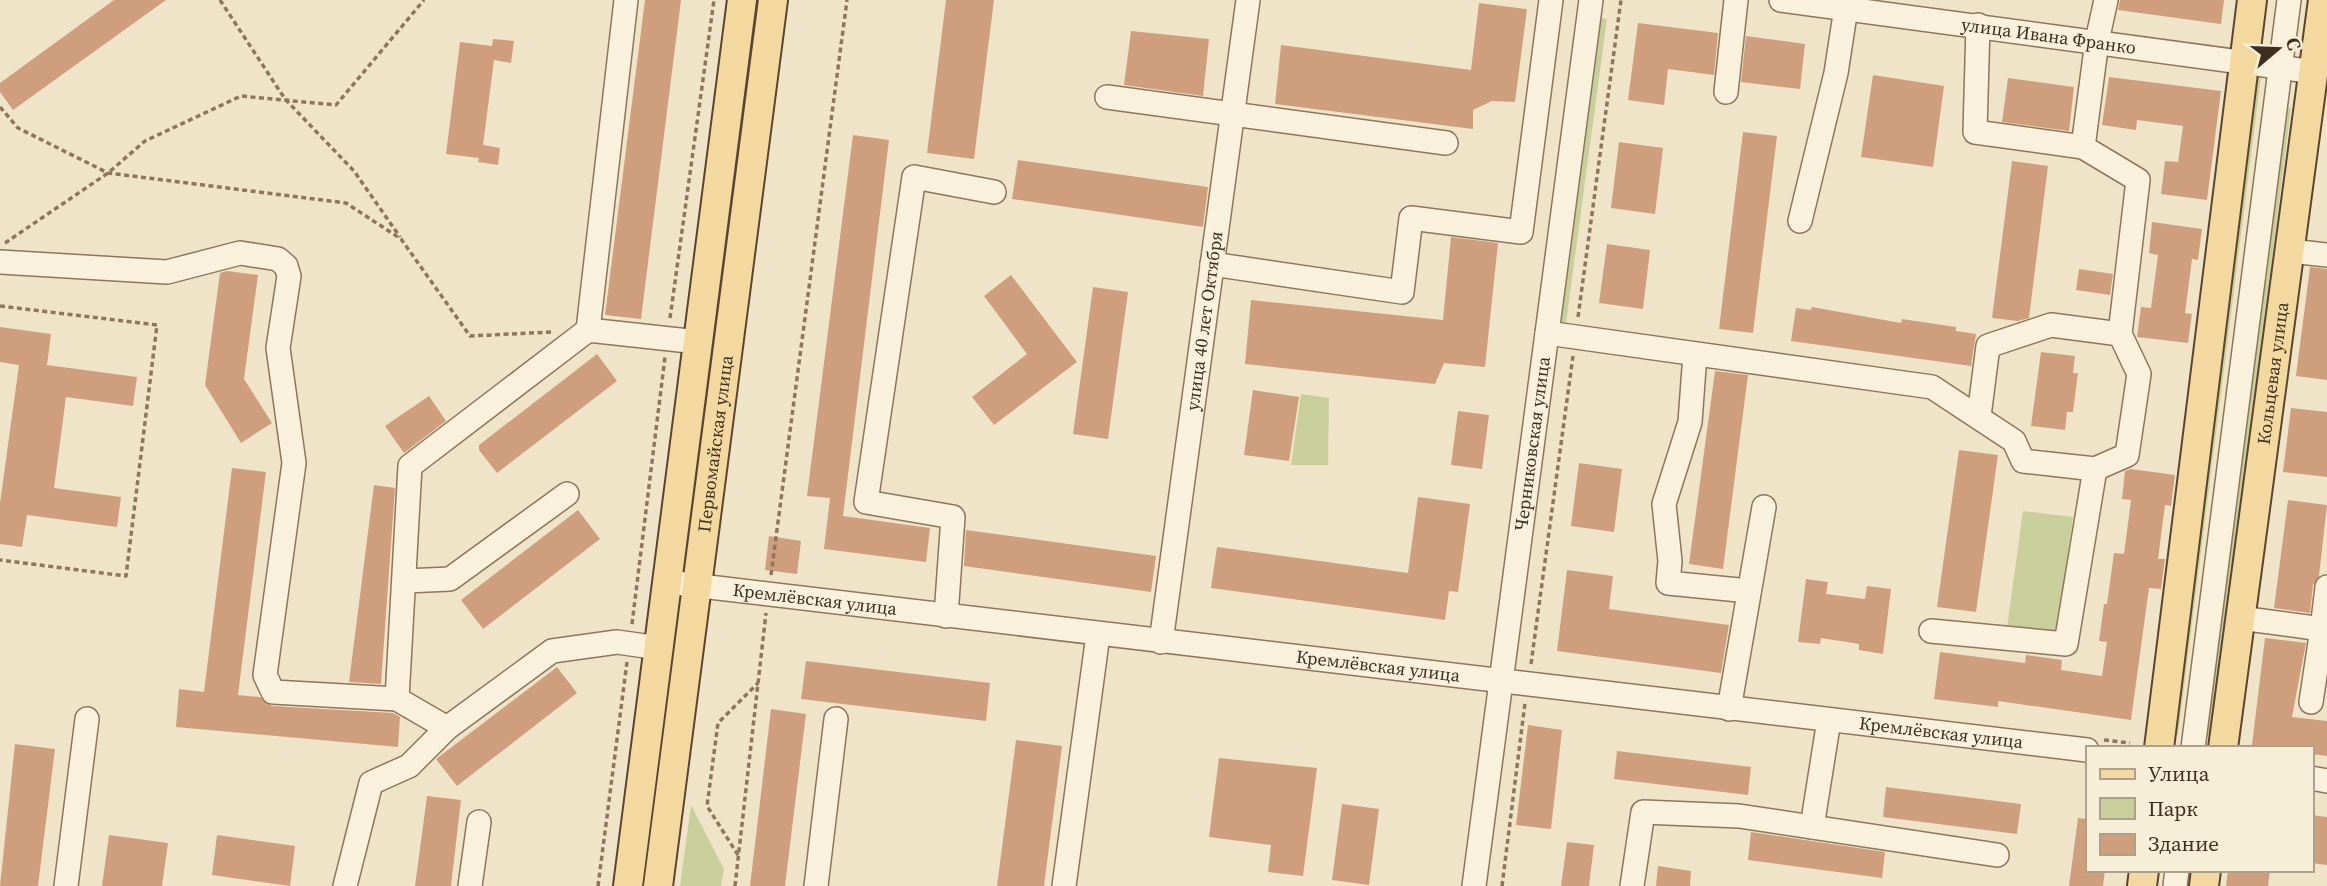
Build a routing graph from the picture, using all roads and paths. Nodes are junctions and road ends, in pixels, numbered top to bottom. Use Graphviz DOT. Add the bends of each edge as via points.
graph roads {
  1 [pos="220,0"];
  2 [pos="424,0"];
  3 [pos="626,0"];
  4 [pos="713,0"];
  5 [pos="742,0"];
  6 [pos="773,0"];
  7 [pos="847,0"];
  8 [pos="1248,0"];
  9 [pos="1551,0"];
  10 [pos="1591,0"];
  11 [pos="1620,0"];
  12 [pos="1736,0"];
  13 [pos="1781,0"];
  14 [pos="2106,0"];
  15 [pos="2252,0"];
  16 [pos="2289,0"];
  17 [pos="2323,0"];
  18 [pos="1846,8"];
  19 [pos="1978,25"];
  20 [pos="2097,41"];
  21 [pos="2245,61"];
  22 [pos="2281,67"];
  23 [pos="2314,72"];
  24 [pos="1726,92"];
  25 [pos="1107,97"];
  26 [pos="285,99"];
  27 [pos="0,107"];
  28 [pos="1233,114"];
  29 [pos="1446,143"];
  30 [pos="2083,147"];
  31 [pos="108,173"];
  32 [pos="994,192"];
  33 [pos="1800,221"];
  34 [pos="401,239"];
  35 [pos="0,246"];
  36 [pos="2291,251"];
  37 [pos="2327,255"];
  38 [pos="0,262"];
  39 [pos="1212,264"];
  40 [pos="0,306"];
  41 [pos="588,330"];
  42 [pos="1547,333"];
  43 [pos="2120,334"];
  44 [pos="668,337"];
  45 [pos="1576,337"];
  46 [pos="698,342"];
  47 [pos="1695,354"];
  48 [pos="1979,416"];
  49 [pos="2095,469"];
  50 [pos="567,494"];
  51 [pos="1764,507"];
  52 [pos="0,560"];
  53 [pos="405,581"];
  54 [pos="667,582"];
  55 [pos="697,586"];
  56 [pos="2327,587"];
  57 [pos="1749,591"];
  58 [pos="768,594"];
  59 [pos="946,616"];
  60 [pos="2241,618"];
  61 [pos="2324,629"];
  62 [pos="1931,631"];
  63 [pos="1098,635"];
  64 [pos="1161,642"];
  65 [pos="629,643"];
  66 [pos="659,648"];
  67 [pos="759,681"];
  68 [pos="1499,682"];
  69 [pos="1527,685"];
  70 [pos="397,699"];
  71 [pos="2311,702"];
  72 [pos="1729,709"];
  73 [pos="87,719"];
  74 [pos="836,719"];
  75 [pos="1829,720"];
  76 [pos="447,728"];
  77 [pos="2159,746"];
  78 [pos="2193,746"];
  79 [pos="2222,746"];
  80 [pos="2086,750"];
  81 [pos="479,822"];
  82 [pos="1812,827"];
  83 [pos="738,855"];
  84 [pos="1997,855"];
  85 [pos="65,886"];
  86 [pos="345,886"];
  87 [pos="470,886"];
  88 [pos="598,886"];
  89 [pos="628,886"];
  90 [pos="659,886"];
  91 [pos="735,886"];
  92 [pos="816,886"];
  93 [pos="1064,886"];
  94 [pos="1474,886"];
  95 [pos="1502,886"];
  96 [pos="1632,886"];
  1 -- 26 [label="path"];
  2 -- 26 [label="path" via="336,105"];
  3 -- 41 [label="street"];
  4 -- 44 [label="path"];
  5 -- 46 [label="main road, Первомайская улица"];
  6 -- 55 [label="main road, Первомайская улица"];
  7 -- 58 [label="path"];
  8 -- 28 [label="street, улица 40 лет Октября"];
  9 -- 39 [label="street" via="1521,232 1411,218 1402,292"];
  10 -- 42 [label="street, Черниковская улица"];
  11 -- 45 [label="path"];
  12 -- 24 [label="street"];
  13 -- 18 [label="street, улица Ивана Франко"];
  14 -- 20 [label="street"];
  15 -- 21 [label="main road"];
  16 -- 22 [label="street"];
  17 -- 23 [label="main road, Кольцевая улица"];
  18 -- 19 [label="street, улица Ивана Франко"];
  18 -- 33 [label="street" via="1836,73"];
  19 -- 20 [label="street, улица Ивана Франко"];
  19 -- 30 [label="street" via="1975,132"];
  20 -- 21 [label="street, улица Ивана Франко"];
  20 -- 30 [label="street"];
  21 -- 22 [label="street, улица Ивана Франко"];
  21 -- 77 [label="main road"];
  22 -- 23 [label="street, улица Ивана Франко"];
  22 -- 78 [label="street"];
  23 -- 36 [label="main road, Кольцевая улица"];
  25 -- 28 [label="street"];
  26 -- 31 [label="path" via="241,96 145,141"];
  26 -- 34 [label="path" via="354,171"];
  27 -- 31 [label="path" via="18,128"];
  28 -- 29 [label="street"];
  28 -- 39 [label="street, улица 40 лет Октября"];
  30 -- 43 [label="street" via="2138,180"];
  31 -- 34 [label="path" via="346,203"];
  31 -- 35 [label="path"];
  32 -- 59 [label="street" via="914,177 866,502 953,517"];
  34 -- 41 [label="path" via="470,336"];
  36 -- 37 [label="street"];
  36 -- 60 [label="main road, Кольцевая улица"];
  38 -- 70 [label="street" via="167,272 240,253 278,259 286,266 289,276 278,348 294,463 267,684 273,692"];
  39 -- 64 [label="street, улица 40 лет Октября"];
  40 -- 52 [label="path" via="157,326 126,576"];
  41 -- 44 [label="street"];
  41 -- 53 [label="street" via="410,466"];
  42 -- 45 [label="street"];
  42 -- 68 [label="street, Черниковская улица"];
  43 -- 48 [label="street" via="2051,325 1988,346"];
  43 -- 49 [label="street" via="2139,374 2127,456"];
  44 -- 46 [label="street"];
  44 -- 65 [label="path"];
  45 -- 47 [label="street"];
  45 -- 69 [label="path"];
  46 -- 54 [label="main road, Первомайская улица"];
  47 -- 48 [label="street" via="1932,387"];
  47 -- 57 [label="street" via="1690,422 1664,504 1668,583"];
  48 -- 49 [label="street" via="2014,441 2023,461"];
  49 -- 62 [label="street" via="2066,644"];
  50 -- 53 [label="street" via="450,579"];
  51 -- 57 [label="street"];
  53 -- 70 [label="street"];
  54 -- 55 [label="street, Кремлёвская улица"];
  54 -- 66 [label="main road, Первомайская улица"];
  55 -- 58 [label="street, Кремлёвская улица"];
  55 -- 90 [label="main road, Первомайская улица"];
  56 -- 61 [label="street"];
  57 -- 72 [label="street"];
  58 -- 59 [label="street, Кремлёвская улица"];
  58 -- 67 [label="path"];
  59 -- 63 [label="street, Кремлёвская улица"];
  60 -- 61 [label="street"];
  60 -- 79 [label="main road, Кольцевая улица"];
  61 -- 71 [label="street"];
  63 -- 64 [label="street, Кремлёвская улица"];
  63 -- 93 [label="street"];
  64 -- 68 [label="street, Кремлёвская улица"];
  65 -- 66 [label="street"];
  65 -- 76 [label="street" via="552,651"];
  65 -- 88 [label="path"];
  66 -- 89 [label="main road, Первомайская улица"];
  67 -- 83 [label="path"];
  67 -- 83 [label="path" via="718,723 712,763 707,806"];
  68 -- 69 [label="street, Кремлёвская улица"];
  68 -- 94 [label="street, Черниковская улица"];
  69 -- 72 [label="street, Кремлёвская улица"];
  69 -- 95 [label="path"];
  70 -- 76 [label="street"];
  72 -- 75 [label="street, Кремлёвская улица"];
  73 -- 85 [label="street"];
  74 -- 92 [label="street"];
  75 -- 80 [label="street, Кремлёвская улица"];
  75 -- 82 [label="street"];
  76 -- 86 [label="street" via="409,766 371,783"];
  81 -- 87 [label="street"];
  82 -- 84 [label="street"];
  82 -- 96 [label="street" via="1739,816 1643,812"];
  83 -- 91 [label="path"];
}
